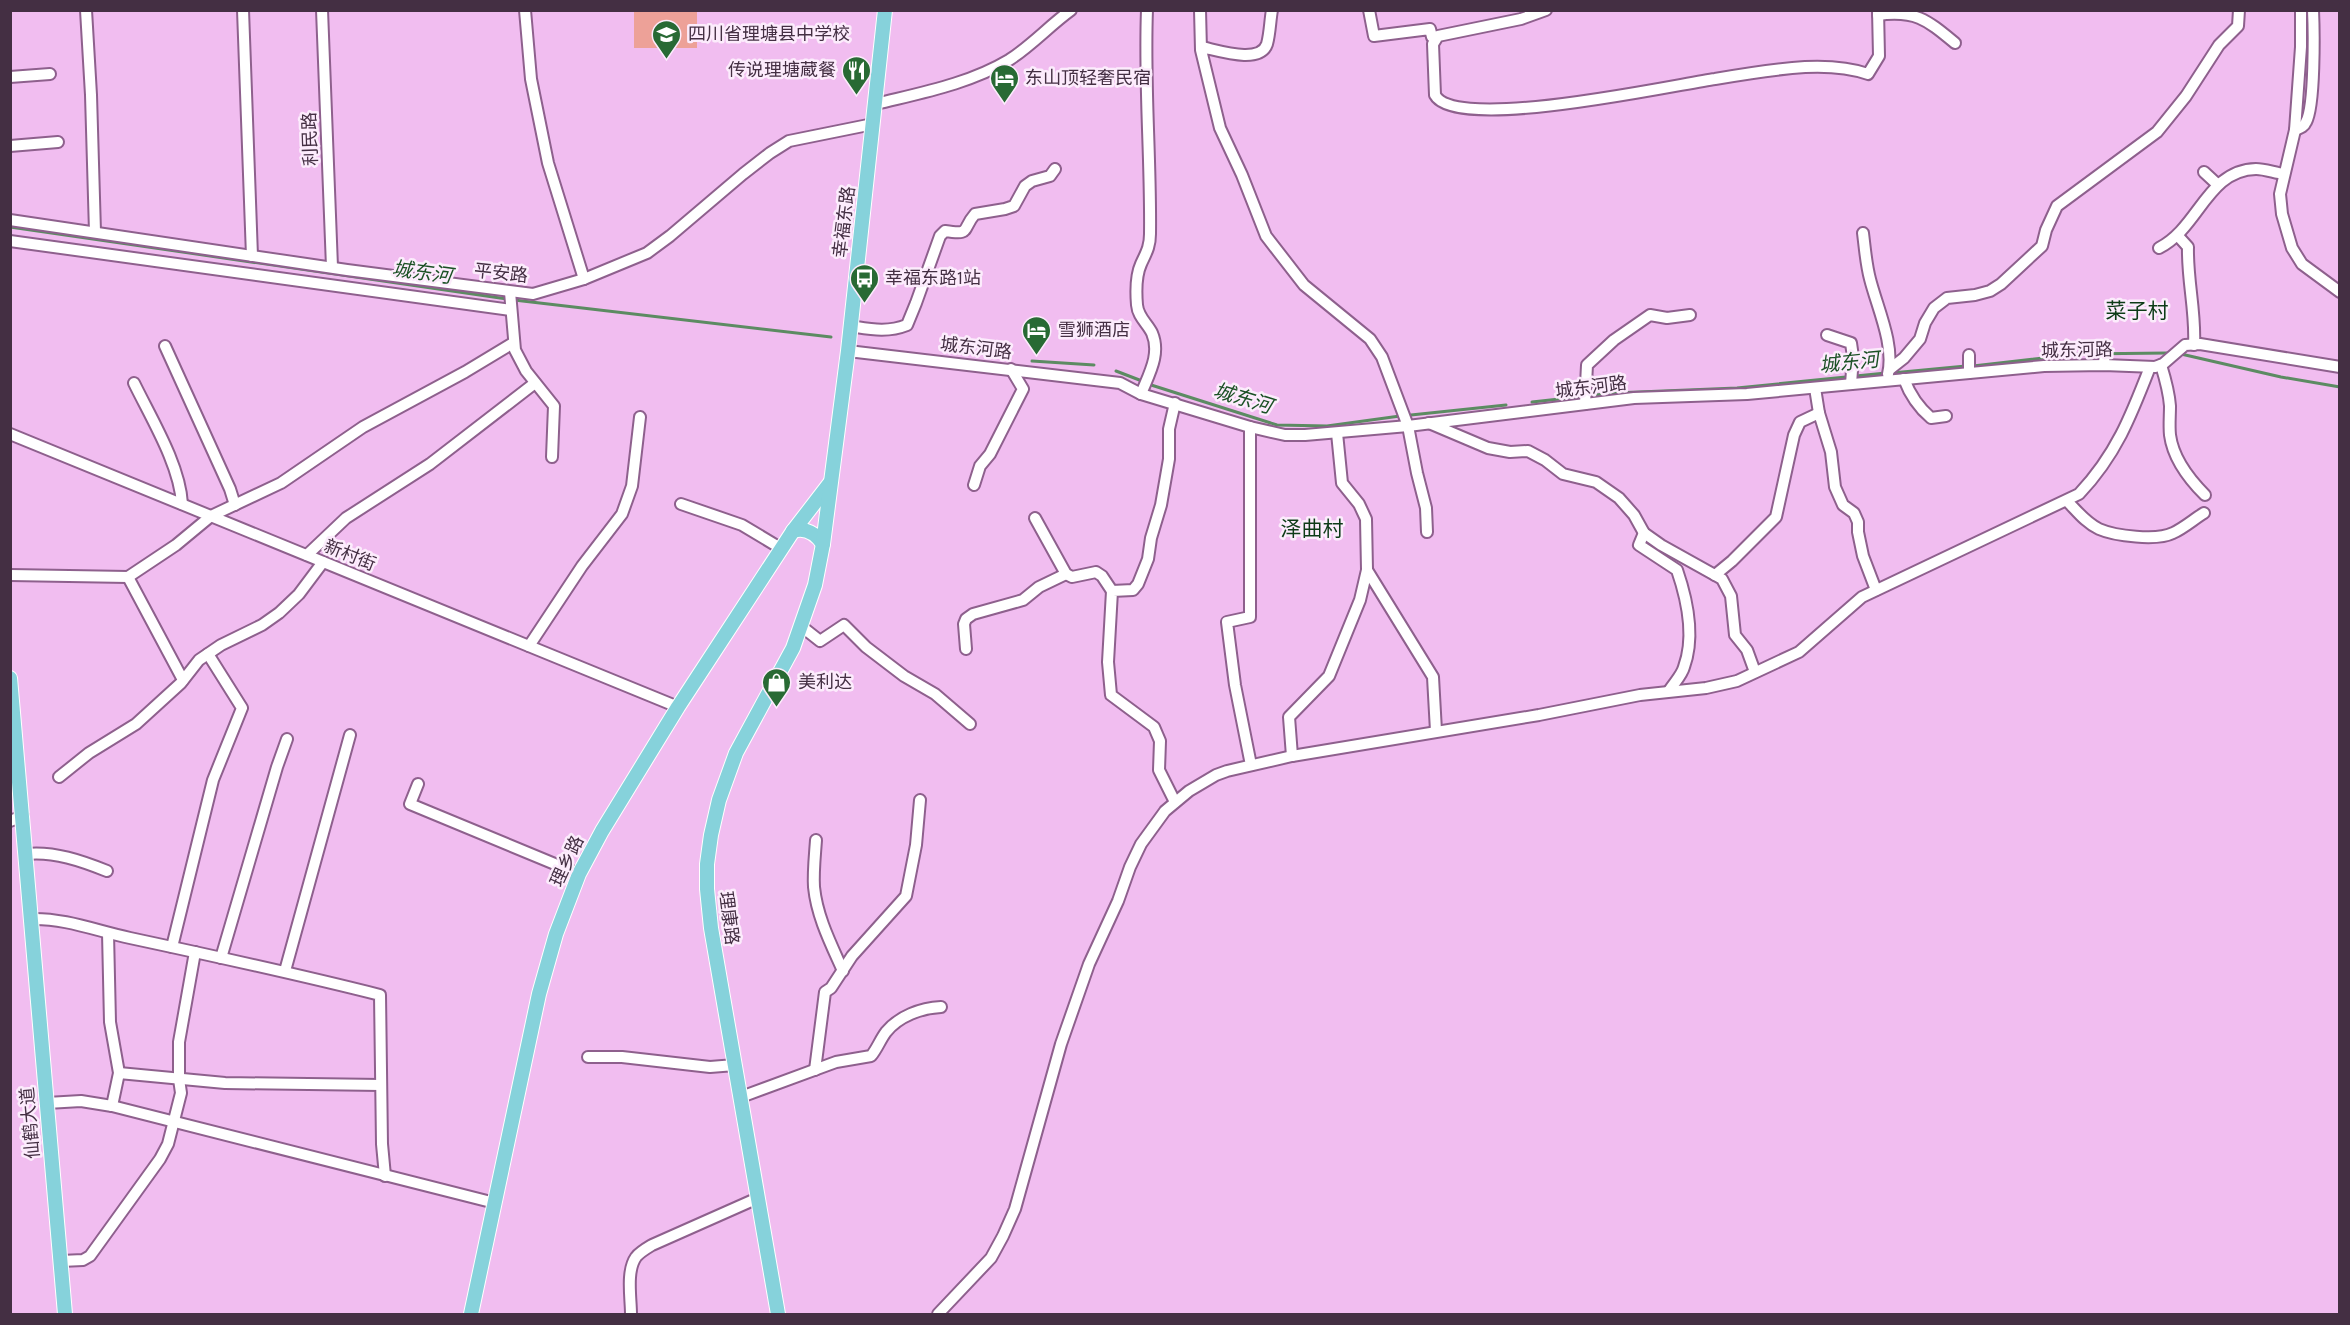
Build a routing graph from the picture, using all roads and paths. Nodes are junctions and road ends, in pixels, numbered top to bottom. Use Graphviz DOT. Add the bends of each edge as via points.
graph roads {
  1 [pos="86,10"];
  2 [pos="243,10"];
  3 [pos="322,10"];
  4 [pos="525,10"];
  5 [pos="885,10"];
  6 [pos="1071,10"];
  7 [pos="1147,10"];
  8 [pos="1200,10"];
  9 [pos="1272,10"];
  10 [pos="1369,10"];
  11 [pos="1546,10"];
  12 [pos="2239,10"];
  13 [pos="2301,10"];
  14 [pos="2313,10"];
  15 [pos="1878,13"];
  16 [pos="1435,38"];
  17 [pos="1955,43"];
  18 [pos="1201,47"];
  19 [pos="50,74"];
  20 [pos="10,77"];
  21 [pos="876,104"];
  22 [pos="873,124"];
  23 [pos="2295,130"];
  24 [pos="58,142"];
  25 [pos="10,146"];
  26 [pos="1055,169"];
  27 [pos="2205,172"];
  28 [pos="2284,174"];
  29 [pos="2217,184"];
  30 [pos="10,220"];
  31 [pos="94,232"];
  32 [pos="1863,233"];
  33 [pos="2178,236"];
  34 [pos="10,241"];
  35 [pos="2159,248"];
  36 [pos="252,256"];
  37 [pos="332,267"];
  38 [pos="584,279"];
  39 [pos="2340,292"];
  40 [pos="510,300"];
  41 [pos="1690,315"];
  42 [pos="850,326"];
  43 [pos="1827,335"];
  44 [pos="513,343"];
  45 [pos="2194,345"];
  46 [pos="165,346"];
  47 [pos="848,351"];
  48 [pos="1969,355"];
  49 [pos="2155,366"];
  50 [pos="2340,367"];
  51 [pos="1011,369"];
  52 [pos="1969,373"];
  53 [pos="1888,375"];
  54 [pos="1904,379"];
  55 [pos="534,382"];
  56 [pos="134,383"];
  57 [pos="1851,384"];
  58 [pos="1145,387"];
  59 [pos="1815,388"];
  60 [pos="1175,403"];
  61 [pos="1585,404"];
  62 [pos="1819,413"];
  63 [pos="1946,416"];
  64 [pos="640,417"];
  65 [pos="1407,423"];
  66 [pos="1429,423"];
  67 [pos="1250,427"];
  68 [pos="1337,433"];
  69 [pos="10,435"];
  70 [pos="552,457"];
  71 [pos="831,482"];
  72 [pos="974,485"];
  73 [pos="2205,495"];
  74 [pos="2067,501"];
  75 [pos="182,504"];
  76 [pos="681,504"];
  77 [pos="236,505"];
  78 [pos="2204,513"];
  79 [pos="211,516"];
  80 [pos="1035,518"];
  81 [pos="793,531"];
  82 [pos="1426,532"];
  83 [pos="1644,532"];
  84 [pos="823,544"];
  85 [pos="782,549"];
  86 [pos="307,555"];
  87 [pos="322,562"];
  88 [pos="1367,570"];
  89 [pos="1066,574"];
  90 [pos="10,575"];
  91 [pos="1714,575"];
  92 [pos="128,577"];
  93 [pos="1876,590"];
  94 [pos="1113,591"];
  95 [pos="801,626"];
  96 [pos="529,646"];
  97 [pos="966,649"];
  98 [pos="208,654"];
  99 [pos="1755,672"];
  100 [pos="10,678"];
  101 [pos="183,680"];
  102 [pos="1669,691"];
  103 [pos="678,707"];
  104 [pos="970,724"];
  105 [pos="1436,731"];
  106 [pos="350,735"];
  107 [pos="287,740"];
  108 [pos="1292,756"];
  109 [pos="1251,765"];
  110 [pos="59,777"];
  111 [pos="417,784"];
  112 [pos="920,800"];
  113 [pos="1175,802"];
  114 [pos="17,819"];
  115 [pos="816,840"];
  116 [pos="26,855"];
  117 [pos="107,871"];
  118 [pos="579,874"];
  119 [pos="31,918"];
  120 [pos="108,933"];
  121 [pos="172,947"];
  122 [pos="195,952"];
  123 [pos="221,958"];
  124 [pos="285,971"];
  125 [pos="843,972"];
  126 [pos="941,1007"];
  127 [pos="588,1057"];
  128 [pos="735,1065"];
  129 [pos="815,1070"];
  130 [pos="119,1073"];
  131 [pos="179,1079"];
  132 [pos="381,1085"];
  133 [pos="741,1097"];
  134 [pos="46,1103"];
  135 [pos="112,1106"];
  136 [pos="174,1122"];
  137 [pos="385,1176"];
  138 [pos="758,1198"];
  139 [pos="495,1203"];
  140 [pos="60,1261"];
  141 [pos="65,1314"];
  142 [pos="471,1314"];
  143 [pos="630,1314"];
  144 [pos="778,1314"];
  145 [pos="938,1314"];
  1 -- 31 [label="street"];
  2 -- 36 [label="street"];
  3 -- 37 [label="street, 利民路"];
  4 -- 38 [label="street" via="531,78 548,163"];
  5 -- 21 [label="main road, 幸福东路"];
  6 -- 21 [label="street" via="998,66"];
  7 -- 58 [label="street" via="1145,93 1150,236 1148,253 1138,274 1137,305 1154,342 1154,359"];
  8 -- 18 [label="street"];
  9 -- 18 [label="street" via="1266,45 1260,53 1250,56"];
  10 -- 16 [label="street" via="1374,36 1430,29"];
  11 -- 16 [label="street"];
  12 -- 53 [label="street" via="2238,26 2218,45 2186,96 2157,132 2057,206 2042,246 2001,284 1976,295 1947,298 1934,308 1920,339"];
  13 -- 23 [label="street"];
  14 -- 23 [label="street" via="2315,47 2309,114 2304,126"];
  15 -- 16 [label="street" via="1879,56 1868,74 1841,68 1804,67 1520,109 1466,109 1437,99"];
  15 -- 17 [label="street" via="1920,17"];
  18 -- 65 [label="street" via="1220,129 1266,236 1305,285 1370,339 1382,357"];
  19 -- 20 [label="street"];
  21 -- 22 [label="main road, 幸福东路"];
  22 -- 38 [label="street, 平安路" via="783,145 647,253"];
  22 -- 42 [label="main road, 幸福东路"];
  23 -- 28 [label="street"];
  24 -- 25 [label="street"];
  26 -- 42 [label="street" via="1050,176 1025,186 1014,206 975,214 967,230 945,231 940,236 906,325 895,330"];
  27 -- 29 [label="street"];
  28 -- 29 [label="street" via="2256,169"];
  28 -- 39 [label="street" via="2282,214 2292,248 2302,264"];
  29 -- 33 [label="street"];
  30 -- 31 [label="street, 平安路"];
  31 -- 36 [label="street, 平安路"];
  32 -- 53 [label="street" via="1870,280 1880,307"];
  33 -- 35 [label="street"];
  33 -- 45 [label="street" via="2188,248"];
  34 -- 40 [label="street"];
  36 -- 37 [label="street, 平安路"];
  37 -- 40 [label="street, 平安路"];
  38 -- 40 [label="street, 平安路"];
  40 -- 44 [label="street"];
  41 -- 61 [label="street" via="1650,315 1614,340 1587,365"];
  42 -- 47 [label="main road, 幸福东路"];
  43 -- 57 [label="street" via="1851,344"];
  44 -- 55 [label="street"];
  44 -- 77 [label="street" via="363,427 281,483"];
  45 -- 49 [label="street" via="2186,345"];
  45 -- 50 [label="street"];
  46 -- 77 [label="street"];
  47 -- 51 [label="street, 城东河路"];
  47 -- 71 [label="main road, 幸福东路"];
  48 -- 52 [label="street"];
  49 -- 52 [label="street, 城东河路" via="2104,357"];
  49 -- 73 [label="street" via="2166,381 2170,435 2177,456"];
  49 -- 74 [label="street" via="2116,446 2087,486"];
  51 -- 58 [label="street, 城东河路"];
  51 -- 72 [label="street" via="1023,389 980,466"];
  52 -- 54 [label="street, 城东河路"];
  53 -- 54 [label="street, 城东河路"];
  53 -- 57 [label="street, 城东河路"];
  54 -- 63 [label="street" via="1921,410 1931,418"];
  55 -- 70 [label="street" via="554,406"];
  55 -- 86 [label="street" via="430,464 346,518"];
  56 -- 75 [label="street" via="173,467"];
  57 -- 59 [label="street, 城东河路"];
  58 -- 60 [label="street, 城东河路"];
  59 -- 61 [label="street, 城东河路"];
  59 -- 62 [label="street"];
  60 -- 67 [label="street, 城东河路"];
  60 -- 94 [label="street" via="1169,429 1169,459 1148,559 1132,590"];
  61 -- 66 [label="street, 城东河路"];
  62 -- 91 [label="street" via="1800,422 1794,435 1776,517"];
  62 -- 93 [label="street" via="1831,453 1835,487 1843,505 1858,522 1863,556"];
  64 -- 96 [label="street" via="632,486 622,514"];
  65 -- 66 [label="street, 城东河路"];
  65 -- 68 [label="street, 城东河路"];
  65 -- 82 [label="street" via="1426,508"];
  66 -- 83 [label="street" via="1488,448 1528,451 1563,474 1596,482 1619,498"];
  67 -- 68 [label="street, 城东河路" via="1286,435"];
  67 -- 109 [label="street" via="1250,617 1227,622"];
  68 -- 88 [label="street" via="1342,483 1366,519"];
  69 -- 75 [label="street, 新村街"];
  71 -- 81 [label="main road, 理乡路"];
  71 -- 84 [label="main road, 幸福东路"];
  74 -- 78 [label="street" via="2090,523 2113,534 2172,533"];
  74 -- 93 [label="street"];
  75 -- 79 [label="street, 新村街"];
  76 -- 85 [label="street" via="742,525"];
  77 -- 79 [label="street"];
  79 -- 86 [label="street, 新村街"];
  79 -- 92 [label="street"];
  80 -- 89 [label="street"];
  81 -- 84 [label="main road" via="811,533"];
  81 -- 85 [label="main road, 理乡路"];
  83 -- 91 [label="street"];
  83 -- 102 [label="street" via="1639,545 1677,570 1688,614 1684,668"];
  84 -- 95 [label="main road, 理康路"];
  85 -- 103 [label="main road, 理乡路"];
  86 -- 87 [label="street, 新村街"];
  87 -- 96 [label="street, 新村街"];
  87 -- 98 [label="street" via="299,594 279,613"];
  88 -- 105 [label="street" via="1433,677"];
  88 -- 108 [label="street" via="1360,600 1329,676 1289,717"];
  89 -- 94 [label="street" via="1072,577 1096,572"];
  89 -- 97 [label="street" via="1023,600 970,616 964,624"];
  90 -- 92 [label="street"];
  91 -- 99 [label="street" via="1722,579 1731,596 1735,635 1747,650"];
  92 -- 101 [label="street"];
  93 -- 99 [label="street" via="1834,619 1799,652"];
  94 -- 113 [label="street" via="1108,662 1111,695 1154,727 1160,741 1158,770"];
  95 -- 104 [label="street" via="820,641 844,625 904,676 935,694"];
  95 -- 128 [label="main road, 理康路" via="733,761 719,800 709,848 708,903"];
  96 -- 103 [label="street, 新村街"];
  98 -- 101 [label="street"];
  98 -- 121 [label="street" via="242,708 213,780"];
  99 -- 102 [label="street" via="1706,688"];
  100 -- 114 [label="main road, 仙鹤大道"];
  101 -- 110 [label="street" via="136,724 88,753"];
  102 -- 105 [label="street"];
  103 -- 118 [label="main road, 理乡路"];
  105 -- 108 [label="street"];
  106 -- 124 [label="street"];
  107 -- 123 [label="street"];
  108 -- 109 [label="street"];
  109 -- 113 [label="street" via="1216,775"];
  111 -- 118 [label="street" via="410,804"];
  112 -- 125 [label="street" via="906,896 852,956"];
  113 -- 145 [label="street" via="1141,844 1089,964 1004,1236 990,1258"];
  114 -- 116 [label="main road, 仙鹤大道"];
  115 -- 125 [label="street" via="816,899 821,922"];
  116 -- 117 [label="street" via="48,853"];
  116 -- 119 [label="main road, 仙鹤大道"];
  118 -- 139 [label="main road, 理乡路" via="547,964"];
  119 -- 120 [label="street" via="56,919"];
  119 -- 134 [label="main road, 仙鹤大道"];
  120 -- 121 [label="street"];
  120 -- 130 [label="street" via="110,1022"];
  121 -- 122 [label="street"];
  122 -- 123 [label="street"];
  122 -- 131 [label="street" via="179,1042"];
  123 -- 124 [label="street"];
  124 -- 132 [label="street" via="380,995"];
  125 -- 129 [label="street" via="825,992"];
  126 -- 129 [label="street" via="923,1008 894,1024 871,1056"];
  127 -- 128 [label="street" via="710,1067"];
  128 -- 133 [label="main road, 理康路"];
  129 -- 133 [label="street"];
  130 -- 131 [label="street"];
  130 -- 135 [label="street"];
  131 -- 132 [label="street"];
  131 -- 136 [label="street" via="181,1093"];
  132 -- 137 [label="street"];
  133 -- 138 [label="main road, 理康路"];
  134 -- 135 [label="street" via="81,1101"];
  134 -- 140 [label="main road, 仙鹤大道"];
  135 -- 136 [label="street"];
  136 -- 137 [label="street"];
  136 -- 140 [label="street" via="160,1159 90,1256"];
  137 -- 139 [label="street"];
  138 -- 143 [label="street" via="641,1252 632,1268"];
  138 -- 144 [label="main road, 理康路"];
  139 -- 142 [label="main road, 理乡路"];
  140 -- 141 [label="main road, 仙鹤大道"];
}
